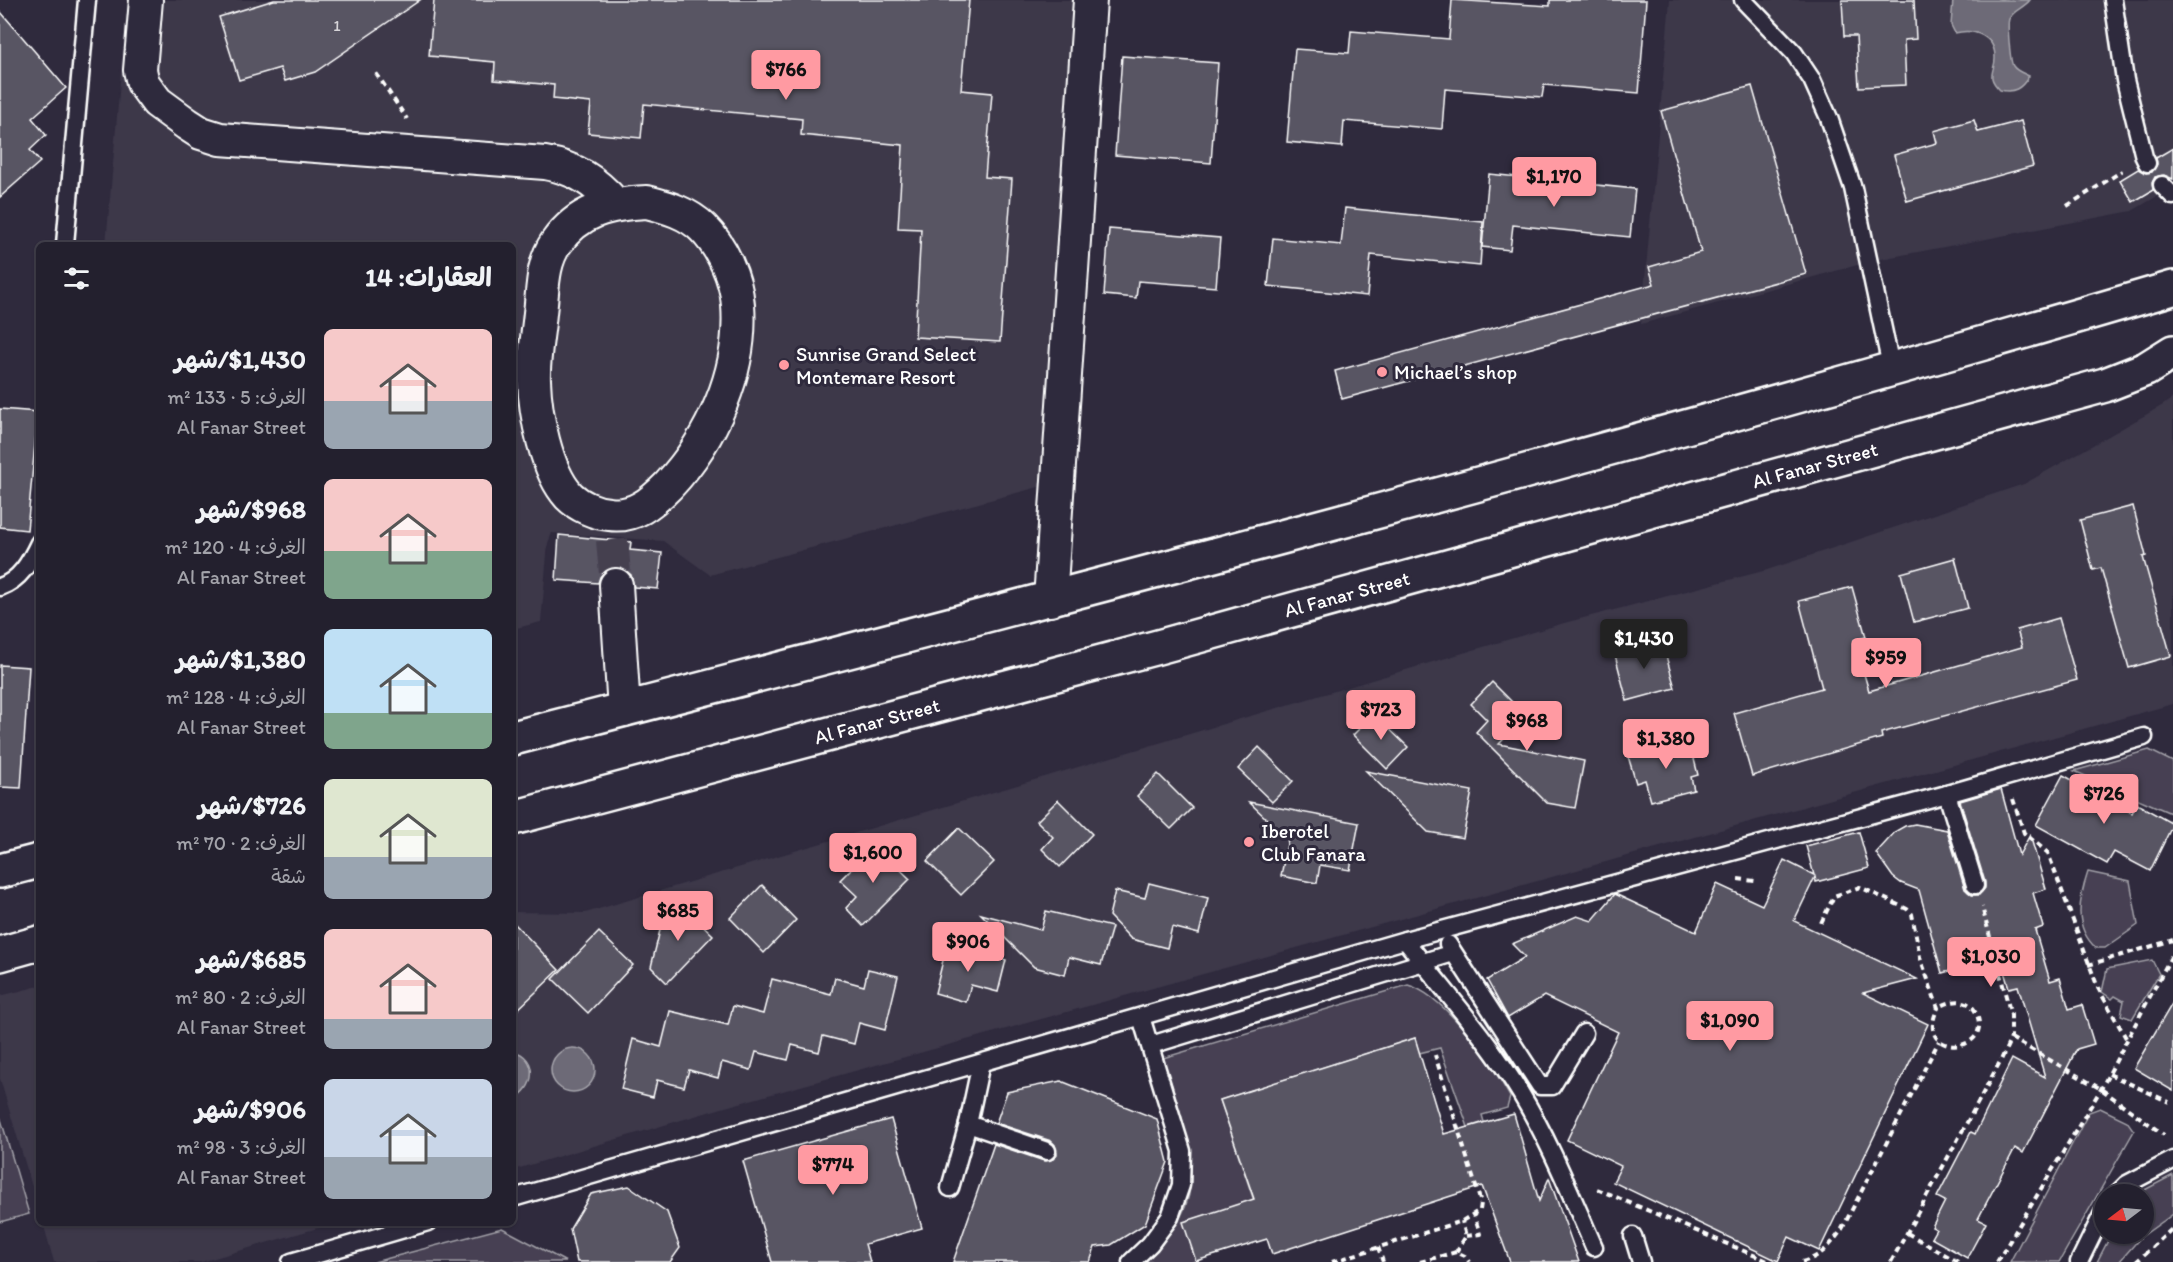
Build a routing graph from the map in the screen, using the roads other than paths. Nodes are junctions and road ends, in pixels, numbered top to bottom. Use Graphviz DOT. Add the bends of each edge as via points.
graph roads {
  1 [pos="87,0"];
  2 [pos="146,0"];
  3 [pos="1090,0"];
  4 [pos="1743,0"];
  5 [pos="2113,0"];
  6 [pos="2146,160"];
  7 [pos="615,204"];
  8 [pos="65,242"];
  9 [pos="2173,288"];
  10 [pos="2173,352"];
  11 [pos="1892,371"];
  12 [pos="36,549"];
  13 [pos="616,585"];
  14 [pos="0,587"];
  15 [pos="1050,600"];
  16 [pos="624,710"];
  17 [pos="516,737"];
  18 [pos="2144,737"];
  19 [pos="1947,794"];
  20 [pos="516,817"];
  21 [pos="36,862"];
  22 [pos="0,871"];
  23 [pos="1975,885"];
  24 [pos="1440,931"];
  25 [pos="1405,940"];
  26 [pos="36,944"];
  27 [pos="1453,953"];
  28 [pos="0,954"];
  29 [pos="1422,962"];
  30 [pos="1141,1017"];
  31 [pos="1584,1033"];
  32 [pos="1151,1045"];
  33 [pos="981,1064"];
  34 [pos="968,1124"];
  35 [pos="1047,1151"];
  36 [pos="2173,1160"];
  37 [pos="2127,1184"];
  38 [pos="950,1188"];
  39 [pos="516,1197"];
  40 [pos="415,1226"];
  41 [pos="2094,1231"];
  42 [pos="1633,1236"];
  43 [pos="1594,1247"];
  44 [pos="291,1262"];
  45 [pos="1131,1262"];
  46 [pos="1641,1262"];
  47 [pos="2079,1262"];
  1 -- 8 [label="lane"];
  2 -- 7 [label="street" via="140,70 143,83 157,102 201,133 220,139 560,165 588,178"];
  3 -- 15 [label="street"];
  4 -- 11 [label="lane" via="1794,53 1829,117 1853,188"];
  5 -- 6 [label="lane" via="2126,80"];
  7 -- 7 [label="street" via="598,209 568,229 546,260 534,378 541,430 557,478 570,496 611,527 625,514 653,501 699,448 717,415 729,380 737,343 738,304 722,253 703,228 677,210 646,202"];
  9 -- 11 [label="main road"];
  10 -- 20 [label="main road, Al Fanar Street" via="2146,369 2104,385 1158,647"];
  11 -- 15 [label="main road"];
  12 -- 14 [label="lane" via="27,568"];
  13 -- 16 [label="street"];
  15 -- 16 [label="main road"];
  16 -- 17 [label="main road"];
  18 -- 19 [label="lane"];
  19 -- 23 [label="lane"];
  19 -- 24 [label="lane"];
  21 -- 22 [label="main road"];
  24 -- 25 [label="lane"];
  24 -- 27 [label="lane"];
  25 -- 29 [label="lane"];
  25 -- 30 [label="lane"];
  26 -- 28 [label="main road"];
  27 -- 29 [label="lane"];
  27 -- 31 [label="lane" via="1540,1086 1552,1086"];
  29 -- 32 [label="lane"];
  29 -- 43 [label="lane" via="1500,1061 1540,1128"];
  30 -- 32 [label="lane"];
  30 -- 33 [label="lane"];
  32 -- 45 [label="lane" via="1182,1151 1181,1185 1170,1217"];
  33 -- 34 [label="lane"];
  33 -- 39 [label="lane"];
  34 -- 35 [label="lane"];
  34 -- 38 [label="lane"];
  36 -- 37 [label="lane"];
  40 -- 44 [label="lane"];
  41 -- 47 [label="lane"];
  42 -- 46 [label="lane"];
}
